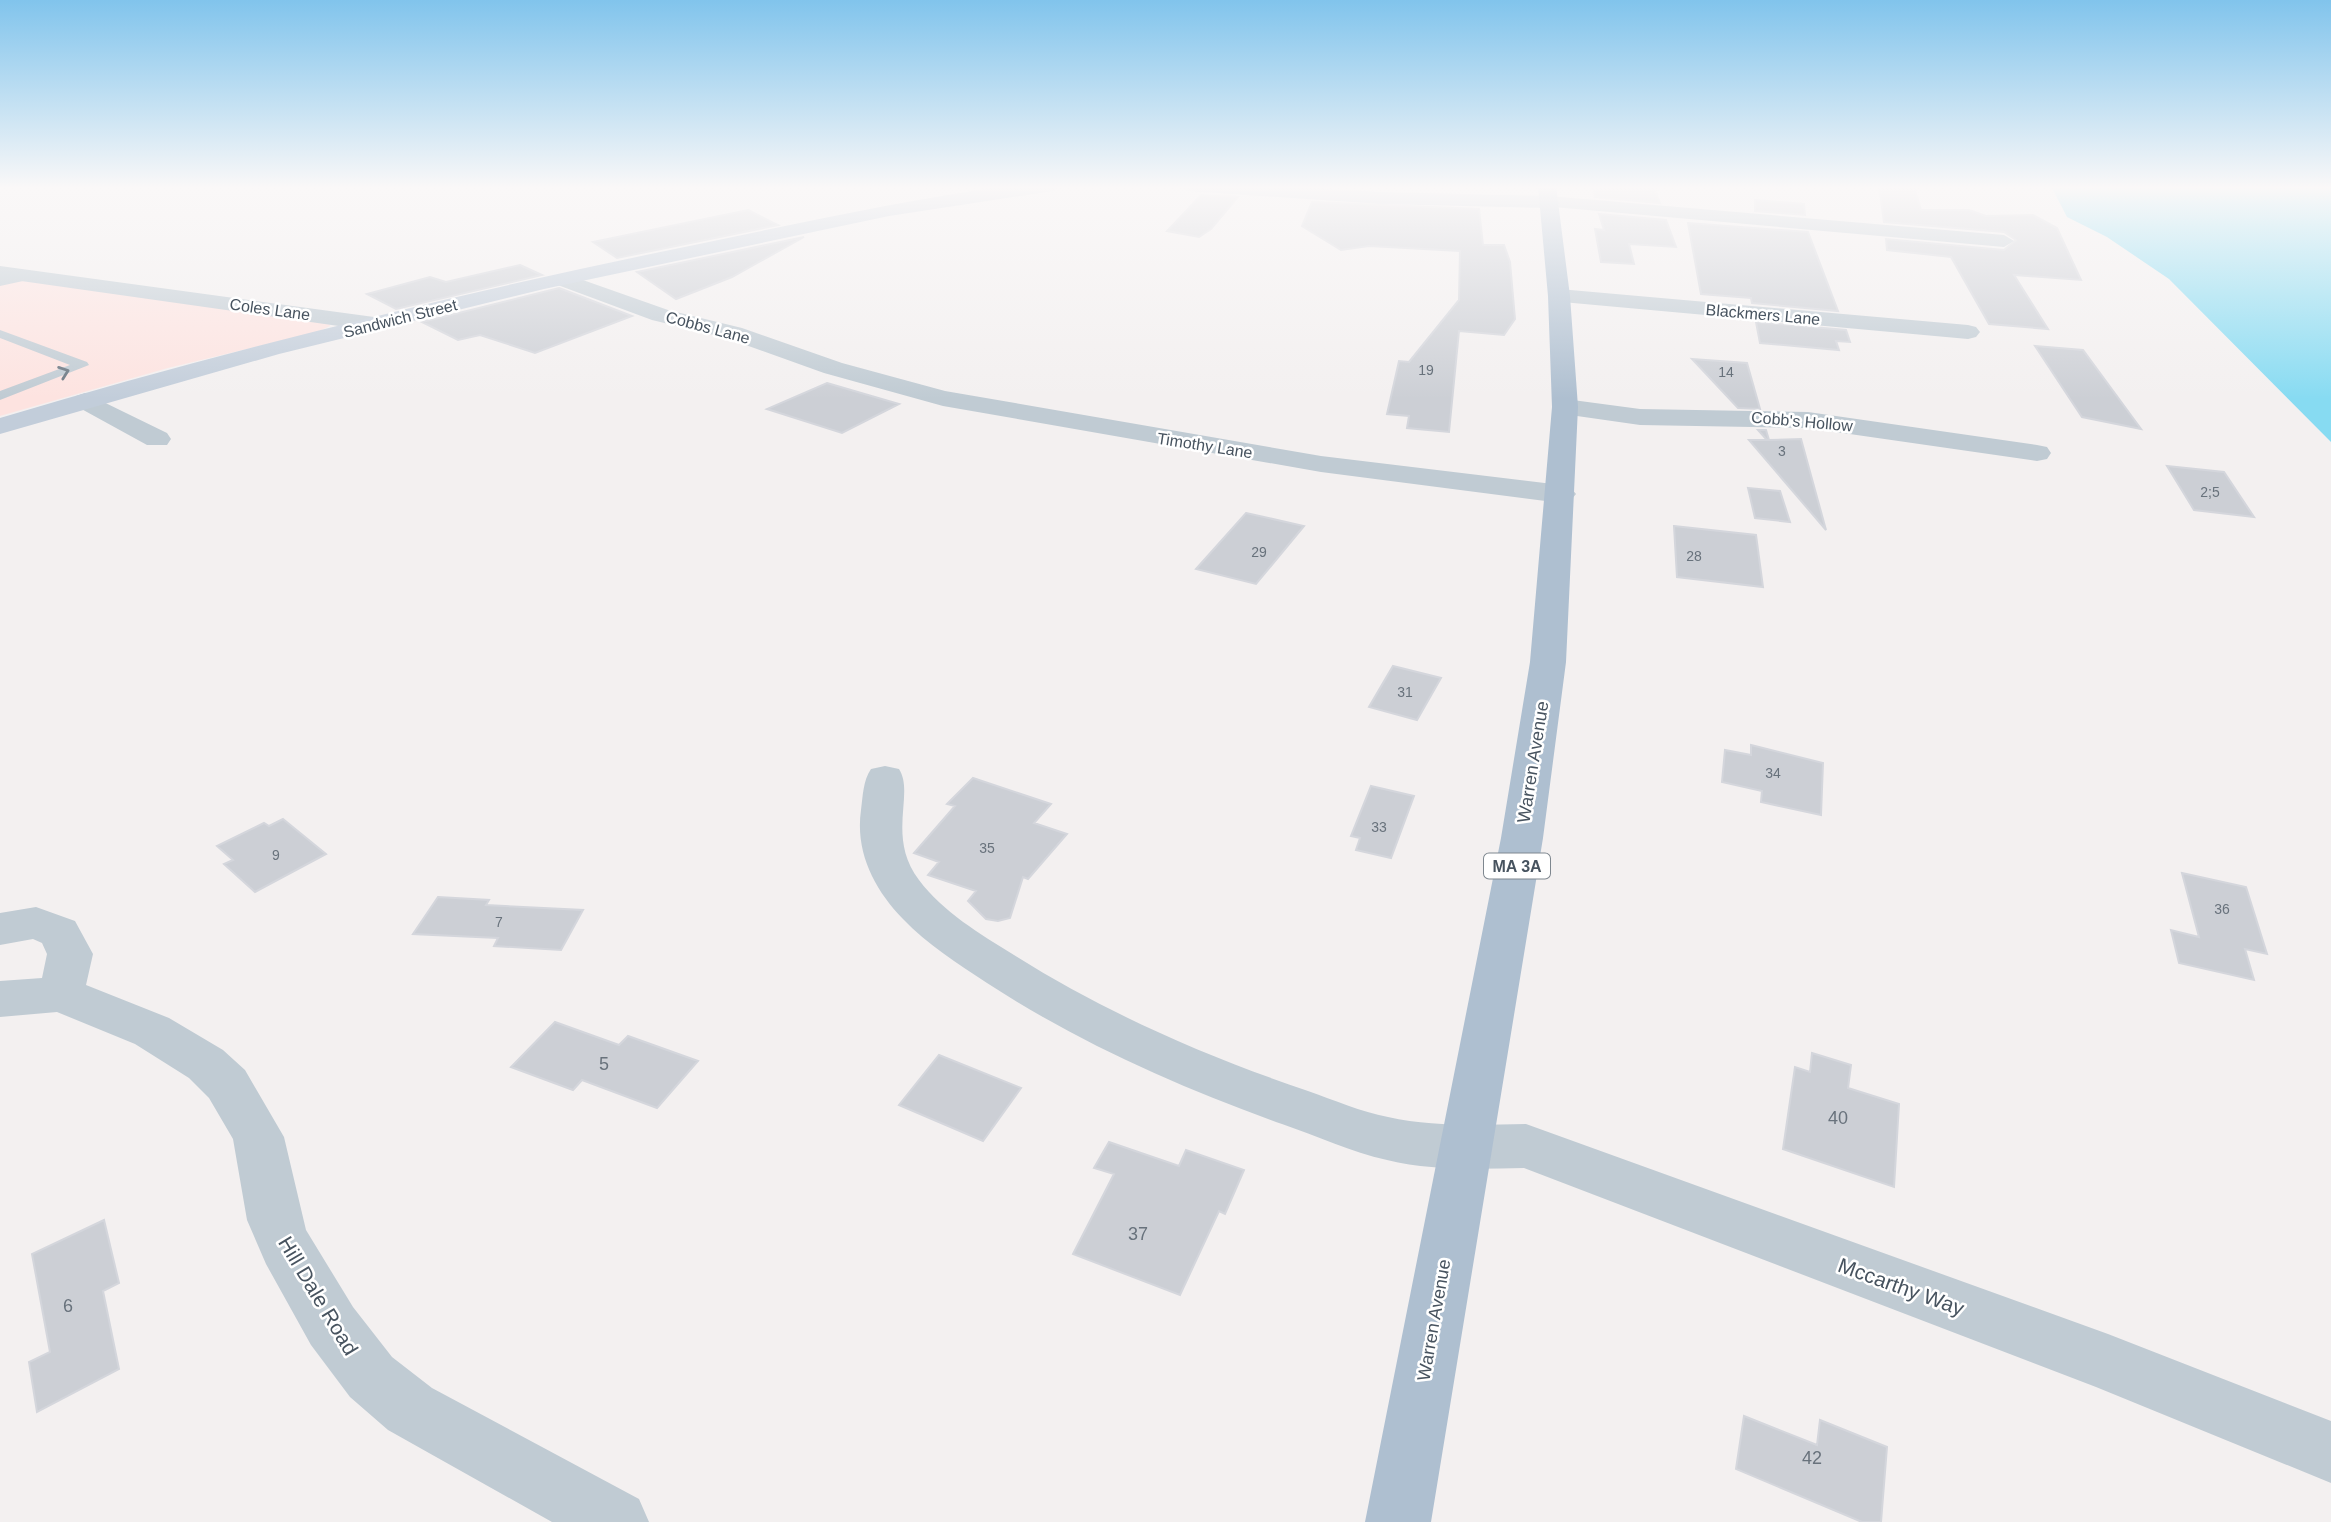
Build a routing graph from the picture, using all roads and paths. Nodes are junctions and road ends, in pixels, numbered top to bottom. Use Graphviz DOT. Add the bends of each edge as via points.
graph roads {
  1 [pos="661,257"];
  2 [pos="1555,257"];
  3 [pos="0,272"];
  4 [pos="33,276"];
  5 [pos="563,279"];
  6 [pos="0,282"];
  7 [pos="1559,296"];
  8 [pos="374,324"];
  9 [pos="1968,332"];
  10 [pos="0,334"];
  11 [pos="853,373"];
  12 [pos="0,396"];
  13 [pos="85,401"];
  14 [pos="1565,407"];
  15 [pos="0,426"];
  16 [pos="157,439"];
  17 [pos="2037,453"];
  18 [pos="1561,494"];
  19 [pos="885,778"];
  20 [pos="0,929"];
  21 [pos="61,994"];
  22 [pos="0,999"];
  23 [pos="1465,1147"];
  24 [pos="2331,1452"];
  25 [pos="616,1522"];
  26 [pos="1398,1522"];
  1 -- 5 [label="street, Sandwich Street"];
  2 -- 7 [label="main road, Warren Avenue / MA 3A"];
  3 -- 4 [label="street, Coles Lane"];
  4 -- 6 [label="lane"];
  4 -- 8 [label="street, Coles Lane"];
  5 -- 8 [label="street, Sandwich Street"];
  5 -- 11 [label="street, Cobbs Lane" via="660,315 734,332"];
  7 -- 9 [label="street, Blackmers Lane"];
  7 -- 14 [label="main road, Warren Avenue / MA 3A"];
  8 -- 13 [label="street, Sandwich Street"];
  12 -- 10 [label="lane, one-way" via="82,365"];
  11 -- 18 [label="street, Timothy Lane" via="973,404 1160,438"];
  13 -- 15 [label="street, Sandwich Street"];
  13 -- 16 [label="street"];
  14 -- 17 [label="street, Cobb's Hollow" via="1640,417 1808,420"];
  14 -- 18 [label="main road, Warren Avenue / MA 3A"];
  18 -- 23 [label="main road, Warren Avenue / MA 3A" via="1538,740"];
  19 -- 23 [label="street, Mccarthy Way" via="880,842 897,880 934,923 1000,969 1078,1016 1212,1077 1396,1141"];
  20 -- 21 [label="street" via="28,923 59,932 70,954"];
  21 -- 22 [label="street, Hill Dale Road"];
  21 -- 25 [label="street, Hill Dale Road" via="152,1031 206,1063 228,1084 258,1137 274,1220 286,1247 332,1326 371,1377 410,1409"];
  23 -- 24 [label="street, Mccarthy Way" via="1526,1146 2108,1363"];
  23 -- 26 [label="main road, Warren Avenue / MA 3A"];
}
